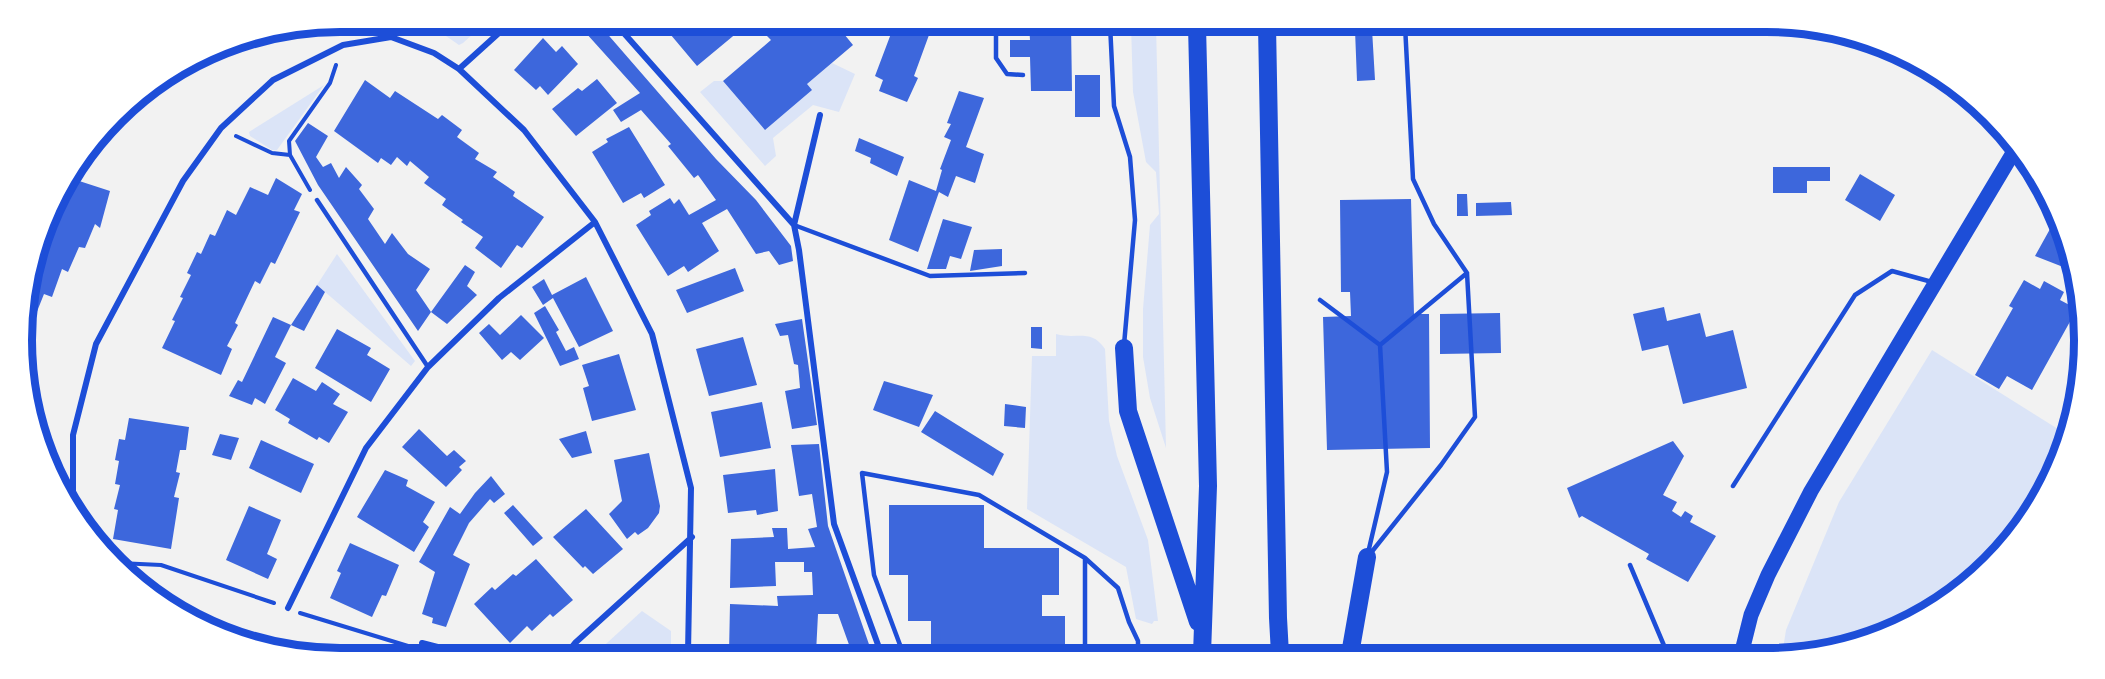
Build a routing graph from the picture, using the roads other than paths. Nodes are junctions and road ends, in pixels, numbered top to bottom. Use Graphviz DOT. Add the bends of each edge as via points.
graph roads {
  1 [pos="389,32"];
  2 [pos="500,32"];
  3 [pos="623,32"];
  4 [pos="996,32"];
  5 [pos="1110,32"];
  6 [pos="1197,32"];
  7 [pos="1267,32"];
  8 [pos="1405,32"];
  9 [pos="391,37"];
  10 [pos="459,69"];
  11 [pos="1023,75"];
  12 [pos="820,115"];
  13 [pos="2012,155"];
  14 [pos="316,201"];
  15 [pos="595,222"];
  16 [pos="794,225"];
  17 [pos="1025,273"];
  18 [pos="1467,273"];
  19 [pos="1935,282"];
  20 [pos="1320,300"];
  21 [pos="1380,345"];
  22 [pos="1124,348"];
  23 [pos="428,367"];
  24 [pos="1733,486"];
  25 [pos="72,492"];
  26 [pos="692,537"];
  27 [pos="1367,557"];
  28 [pos="1085,558"];
  29 [pos="1630,565"];
  30 [pos="288,608"];
  31 [pos="1202,632"];
  32 [pos="422,643"];
  33 [pos="441,648"];
  34 [pos="571,648"];
  35 [pos="688,648"];
  36 [pos="879,648"];
  37 [pos="901,648"];
  38 [pos="1085,648"];
  39 [pos="1138,648"];
  40 [pos="1202,648"];
  41 [pos="1280,648"];
  42 [pos="1351,648"];
  43 [pos="1665,648"];
  44 [pos="1743,648"];
  1 -- 9 [label="street"];
  2 -- 10 [label="street"];
  3 -- 16 [label="street"];
  4 -- 11 [label="lane" via="996,58 1007,74"];
  5 -- 22 [label="lane" via="1114,106 1130,157 1135,220"];
  6 -- 31 [label="highway" via="1208,486"];
  7 -- 41 [label="highway"];
  8 -- 18 [label="lane" via="1413,179 1434,224"];
  9 -- 10 [label="street" via="434,53"];
  9 -- 25 [label="street" via="343,45 273,80 220,128 183,181 96,344 73,435"];
  10 -- 15 [label="street" via="524,130"];
  12 -- 16 [label="street"];
  13 -- 19 [label="main road"];
  14 -- 23 [label="lane"];
  15 -- 23 [label="street" via="499,298"];
  15 -- 26 [label="street" via="652,334 691,488"];
  16 -- 17 [label="lane" via="930,276"];
  16 -- 36 [label="street" via="834,524"];
  18 -- 21 [label="lane"];
  18 -- 27 [label="lane" via="1475,417"];
  19 -- 24 [label="lane" via="1892,271 1855,295"];
  19 -- 44 [label="main road" via="1811,490 1768,575"];
  20 -- 21 [label="lane"];
  21 -- 27 [label="lane" via="1387,472"];
  22 -- 31 [label="highway" via="1128,411"];
  23 -- 30 [label="street" via="366,448"];
  26 -- 34 [label="street"];
  26 -- 35 [label="street"];
  27 -- 42 [label="highway"];
  28 -- 37 [label="lane" via="979,495 862,473 874,575"];
  28 -- 38 [label="lane"];
  28 -- 39 [label="lane" via="1118,588"];
  29 -- 43 [label="lane"];
  31 -- 40 [label="highway"];
  32 -- 33 [label="street"];
}
